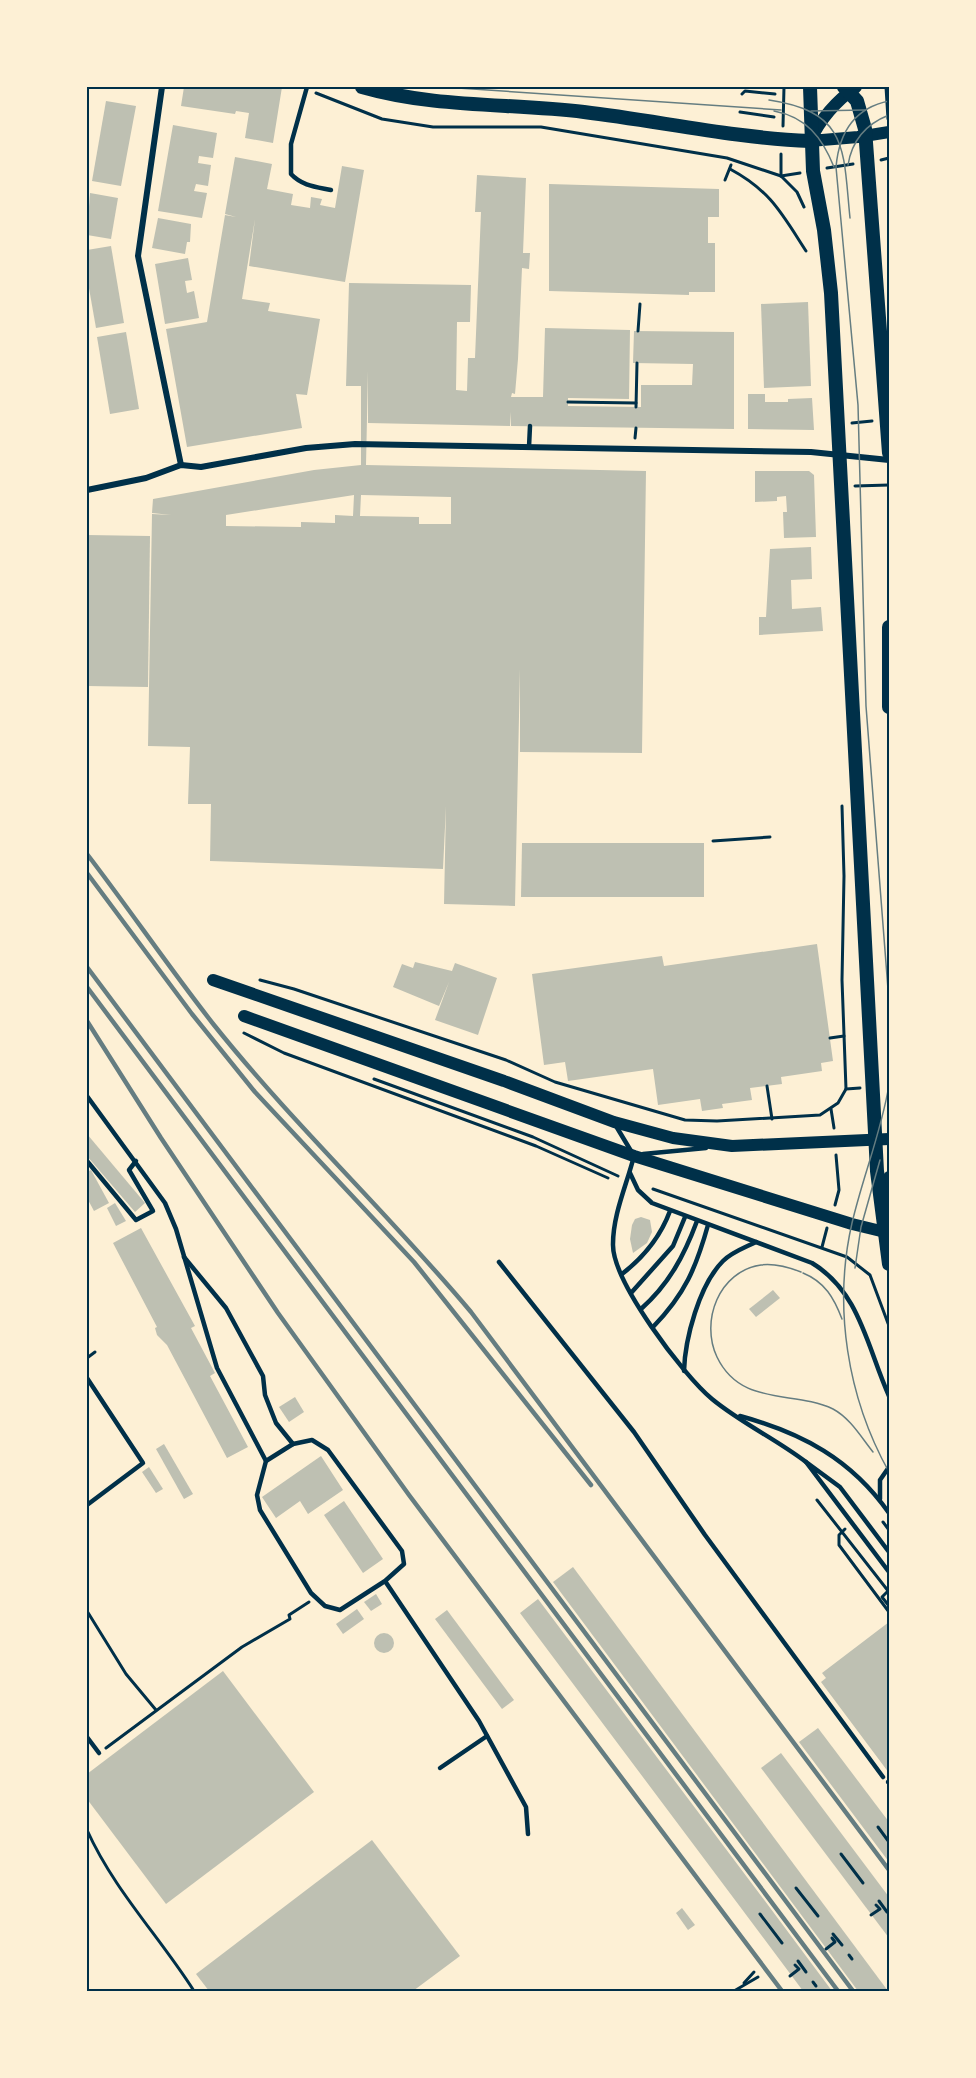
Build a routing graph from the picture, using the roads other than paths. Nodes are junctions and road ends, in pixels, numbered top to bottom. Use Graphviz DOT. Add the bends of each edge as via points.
graph roads {
  1 [pos="162,87"];
  2 [pos="362,87"];
  3 [pos="810,87"];
  4 [pos="306,88"];
  5 [pos="850,89"];
  6 [pos="889,132"];
  7 [pos="866,136"];
  8 [pos="810,141"];
  9 [pos="331,190"];
  10 [pos="530,426"];
  11 [pos="529,447"];
  12 [pos="889,453"];
  13 [pos="840,454"];
  14 [pos="889,460"];
  15 [pos="181,465"];
  16 [pos="87,490"];
  17 [pos="889,627"];
  18 [pos="889,707"];
  19 [pos="213,980"];
  20 [pos="244,1022"];
  21 [pos="87,1096"];
  22 [pos="614,1122"];
  23 [pos="882,1139"];
  24 [pos="732,1146"];
  25 [pos="634,1155"];
  26 [pos="87,1161"];
  27 [pos="136,1161"];
  28 [pos="630,1173"];
  29 [pos="889,1177"];
  30 [pos="879,1200"];
  31 [pos="670,1211"];
  32 [pos="685,1217"];
  33 [pos="697,1221"];
  34 [pos="708,1225"];
  35 [pos="886,1232"];
  36 [pos="756,1242"];
  37 [pos="183,1255"];
  38 [pos="500,1262"];
  39 [pos="889,1264"];
  40 [pos="622,1274"];
  41 [pos="631,1293"];
  42 [pos="641,1310"];
  43 [pos="653,1327"];
  44 [pos="684,1372"];
  45 [pos="87,1378"];
  46 [pos="889,1396"];
  47 [pos="731,1414"];
  48 [pos="292,1444"];
  49 [pos="266,1461"];
  50 [pos="806,1462"];
  51 [pos="889,1467"];
  52 [pos="881,1502"];
  53 [pos="87,1505"];
  54 [pos="889,1513"];
  55 [pos="889,1552"];
  56 [pos="889,1572"];
  57 [pos="385,1581"];
  58 [pos="486,1736"];
  59 [pos="87,1737"];
  60 [pos="99,1753"];
  61 [pos="440,1768"];
  62 [pos="883,1777"];
  63 [pos="528,1834"];
  1 -- 15 [label="street" via="138,256"];
  2 -- 8 [label="main road" via="441,103 574,111"];
  3 -- 8 [label="main road"];
  4 -- 9 [label="lane" via="291,144 291,174 305,184"];
  5 -- 7 [label="main road" via="861,110"];
  5 -- 8 [label="main road" via="826,115"];
  6 -- 7 [label="main road"];
  7 -- 8 [label="main road"];
  7 -- 12 [label="main road"];
  8 -- 13 [label="main road" via="828,255"];
  10 -- 11 [label="lane"];
  11 -- 13 [label="street"];
  11 -- 15 [label="street" via="356,444 306,448 201,467"];
  13 -- 14 [label="street"];
  13 -- 23 [label="main road" via="864,946"];
  15 -- 16 [label="street" via="146,478"];
  17 -- 18 [label="main road"];
  19 -- 22 [label="main road"];
  20 -- 25 [label="main road"];
  21 -- 27 [label="lane"];
  22 -- 24 [label="main road" via="673,1138"];
  22 -- 25 [label="lane"];
  23 -- 24 [label="main road"];
  23 -- 30 [label="main road"];
  24 -- 25 [label="lane"];
  25 -- 28 [label="lane"];
  25 -- 35 [label="main road"];
  26 -- 27 [label="lane" via="136,1220 153,1212 129,1170"];
  27 -- 37 [label="lane" via="165,1203"];
  28 -- 31 [label="lane" via="638,1190 652,1203"];
  28 -- 40 [label="lane" via="619,1206 613,1244"];
  29 -- 30 [label="main road"];
  30 -- 35 [label="main road"];
  31 -- 32 [label="lane"];
  31 -- 40 [label="lane" via="663,1230 649,1249"];
  32 -- 33 [label="lane"];
  32 -- 41 [label="lane" via="672,1246"];
  33 -- 34 [label="lane"];
  33 -- 42 [label="lane" via="675,1271"];
  34 -- 36 [label="lane"];
  34 -- 43 [label="lane" via="684,1291"];
  35 -- 39 [label="main road"];
  36 -- 44 [label="lane" via="734,1252 709,1281 685,1346"];
  36 -- 46 [label="lane" via="812,1263 845,1290"];
  37 -- 48 [label="lane" via="226,1308 263,1376 265,1395 276,1423"];
  37 -- 49 [label="lane" via="217,1368"];
  38 -- 62 [label="lane" via="634,1432 718,1554"];
  40 -- 41 [label="lane"];
  41 -- 42 [label="lane"];
  42 -- 43 [label="lane"];
  43 -- 44 [label="lane"];
  44 -- 47 [label="lane"];
  45 -- 53 [label="lane" via="143,1463"];
  47 -- 50 [label="lane"];
  47 -- 52 [label="lane" via="780,1427 833,1455"];
  48 -- 49 [label="lane"];
  48 -- 57 [label="lane" via="312,1440 328,1450 402,1551 404,1564"];
  49 -- 57 [label="lane" via="257,1495 260,1510 311,1593 325,1606 340,1610"];
  50 -- 55 [label="lane" via="840,1487"];
  50 -- 56 [label="lane"];
  51 -- 52 [label="lane" via="880,1480"];
  52 -- 54 [label="lane"];
  57 -- 58 [label="lane"];
  58 -- 61 [label="lane"];
  58 -- 63 [label="lane" via="526,1807"];
  59 -- 60 [label="lane"];
}
